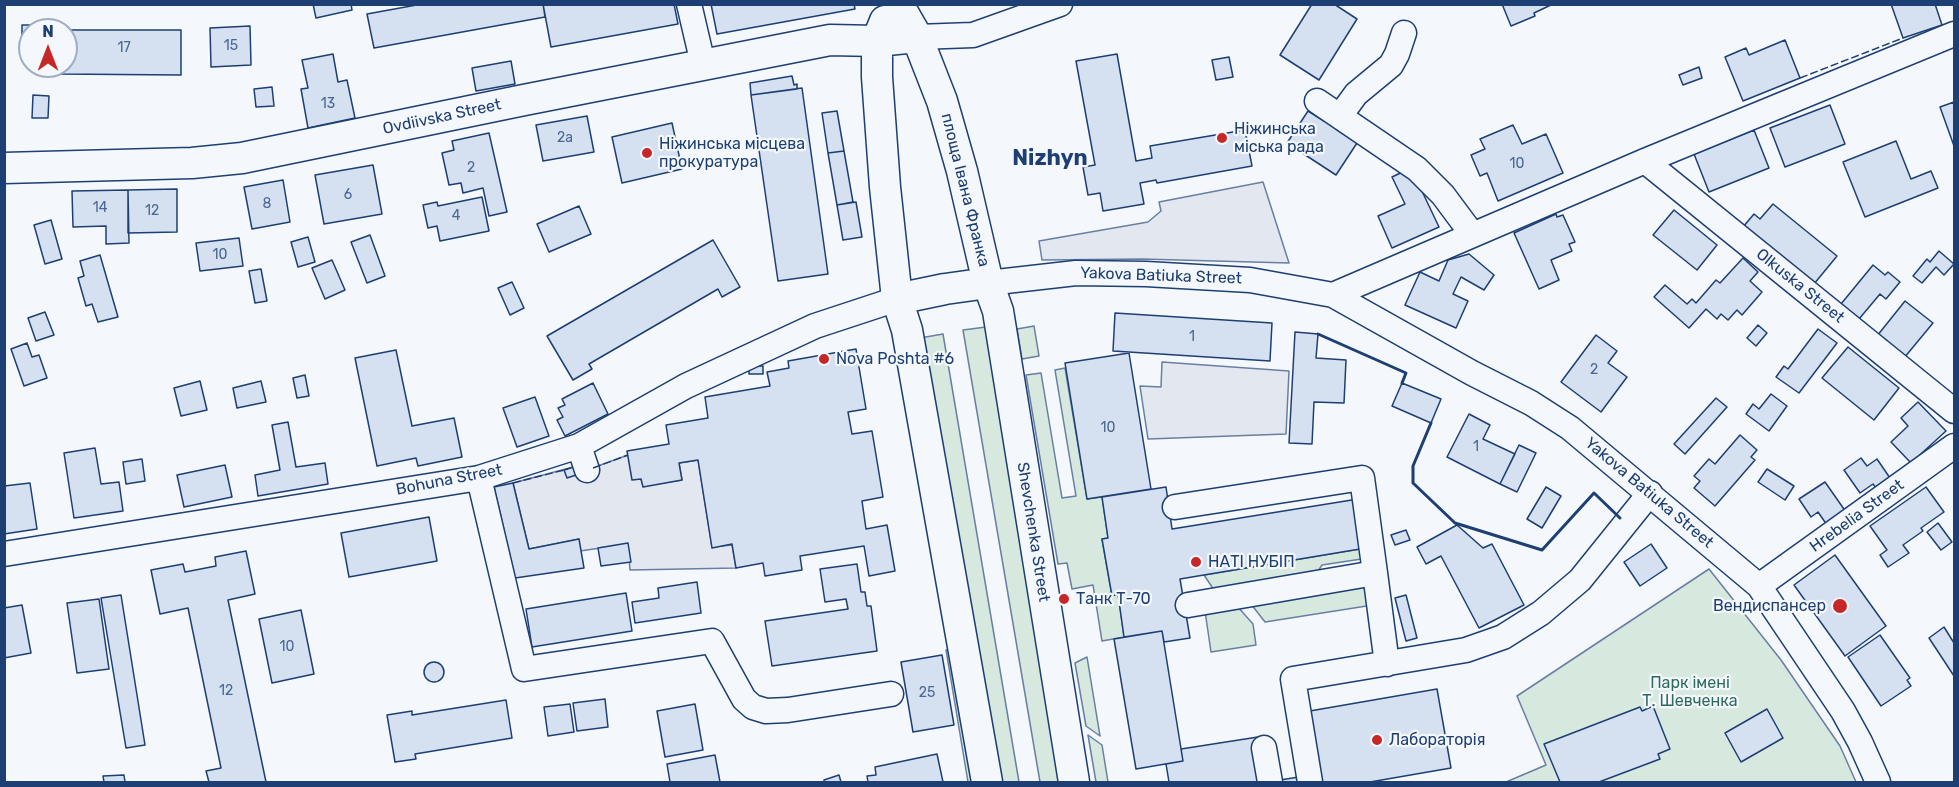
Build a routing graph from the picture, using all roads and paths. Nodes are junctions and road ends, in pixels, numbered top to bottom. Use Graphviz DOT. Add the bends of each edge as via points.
graph roads {
  1 [pos="688,4"];
  2 [pos="891,4"];
  3 [pos="898,4"];
  4 [pos="1060,4"];
  5 [pos="1404,33"];
  6 [pos="1954,34"];
  7 [pos="917,37"];
  8 [pos="877,41"];
  9 [pos="703,64"];
  10 [pos="1317,101"];
  11 [pos="1340,116"];
  12 [pos="1644,161"];
  13 [pos="4,168"];
  14 [pos="1472,234"];
  15 [pos="988,283"];
  16 [pos="1333,295"];
  17 [pos="897,300"];
  18 [pos="1954,411"];
  19 [pos="579,446"];
  20 [pos="1954,446"];
  21 [pos="587,470"];
  22 [pos="478,477"];
  23 [pos="1650,494"];
  24 [pos="1175,507"];
  25 [pos="4,554"];
  26 [pos="1375,573"];
  27 [pos="1759,586"];
  28 [pos="1188,604"];
  29 [pos="1388,664"];
  30 [pos="891,694"];
  31 [pos="1264,748"];
  32 [pos="987,783"];
  33 [pos="1074,783"];
  34 [pos="1270,783"];
  35 [pos="1310,783"];
  36 [pos="1878,783"];
  1 -- 9 [label="street"];
  2 -- 8 [label="main road"];
  3 -- 7 [label="main road, площа Івана Франка"];
  4 -- 7 [label="street" via="973,35"];
  5 -- 11 [label="street" via="1391,64 1356,94"];
  6 -- 12 [label="street"];
  7 -- 8 [label="main road"];
  7 -- 15 [label="main road, площа Івана Франка" via="942,101"];
  8 -- 9 [label="main road, Ovdiivska Street" via="830,40"];
  8 -- 17 [label="main road" via="885,187"];
  9 -- 13 [label="main road, Ovdiivska Street" via="242,158"];
  10 -- 11 [label="street"];
  11 -- 14 [label="street" via="1417,169 1443,195"];
  12 -- 14 [label="street"];
  12 -- 18 [label="street, Olkuska Street"];
  14 -- 16 [label="street"];
  15 -- 16 [label="street, Yakova Batiuka Street" via="1076,273 1146,274 1250,280"];
  15 -- 17 [label="main road, площа Івана Франка"];
  15 -- 33 [label="main road, Shevchenka Street" via="998,311"];
  16 -- 23 [label="street, Yakova Batiuka Street" via="1531,403 1570,428"];
  17 -- 19 [label="street, Bohuna Street" via="814,326 686,386"];
  17 -- 32 [label="main road" via="907,330"];
  19 -- 21 [label="street"];
  19 -- 22 [label="street, Bohuna Street"];
  20 -- 27 [label="street, Hrebelia Street"];
  22 -- 25 [label="street, Bohuna Street"];
  22 -- 30 [label="street" via="524,669 712,641 744,699 766,711"];
  23 -- 27 [label="street, Yakova Batiuka Street"];
  23 -- 29 [label="street" via="1580,580 1524,625 1466,650"];
  24 -- 26 [label="street" via="1362,478"];
  26 -- 28 [label="street"];
  26 -- 29 [label="street"];
  27 -- 36 [label="street, Yakova Batiuka Street" via="1843,711"];
  29 -- 35 [label="street" via="1293,679"];
  31 -- 34 [label="street"];
}
